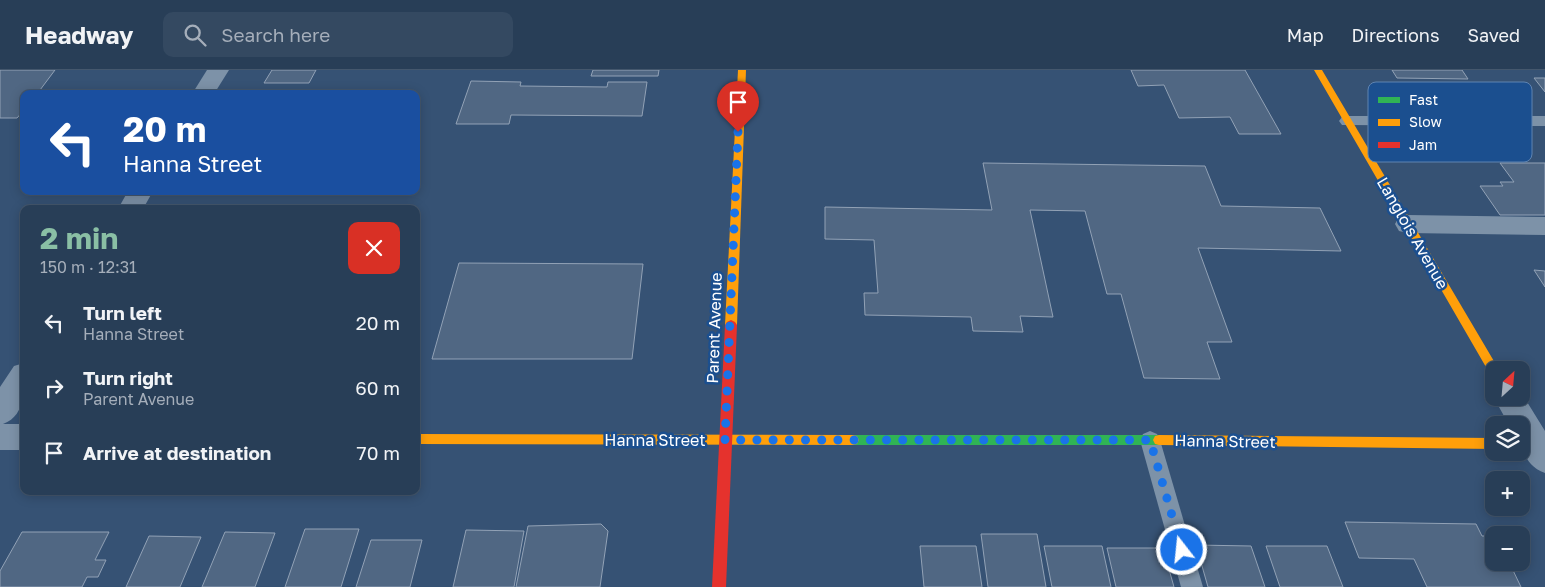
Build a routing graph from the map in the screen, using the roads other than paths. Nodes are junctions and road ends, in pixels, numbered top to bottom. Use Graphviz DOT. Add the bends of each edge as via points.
graph roads {
  1 [pos="218,70"];
  2 [pos="742,70"];
  3 [pos="1318,70"];
  4 [pos="206,90"];
  5 [pos="1347,121"];
  6 [pos="1368,121"];
  7 [pos="1532,121"];
  8 [pos="1545,121"];
  9 [pos="1368,156"];
  10 [pos="1371,162"];
  11 [pos="1408,224"];
  12 [pos="1545,226"];
  13 [pos="1488,361"];
  14 [pos="20,381"];
  15 [pos="1513,406"];
  16 [pos="0,412"];
  17 [pos="0,437"];
  18 [pos="20,437"];
  19 [pos="420,439"];
  20 [pos="725,440"];
  21 [pos="1150,440"];
  22 [pos="1485,444"];
  23 [pos="1534,449"];
  24 [pos="719,587"];
  25 [pos="1192,587"];
  1 -- 4 [label="street"];
  2 -- 20 [label="street, Parent Avenue"];
  3 -- 5 [label="street, Langlois Avenue"];
  5 -- 6 [label="lane"];
  5 -- 9 [label="street, Langlois Avenue"];
  7 -- 8 [label="lane"];
  10 -- 11 [label="street, Langlois Avenue"];
  11 -- 12 [label="street"];
  11 -- 13 [label="street, Langlois Avenue"];
  14 -- 16 [label="street"];
  15 -- 23 [label="street"];
  17 -- 18 [label="street"];
  19 -- 20 [label="street, Hanna Street"];
  20 -- 21 [label="street, Hanna Street"];
  20 -- 24 [label="street, Parent Avenue"];
  21 -- 22 [label="street, Hanna Street"];
  21 -- 25 [label="lane"];
}
